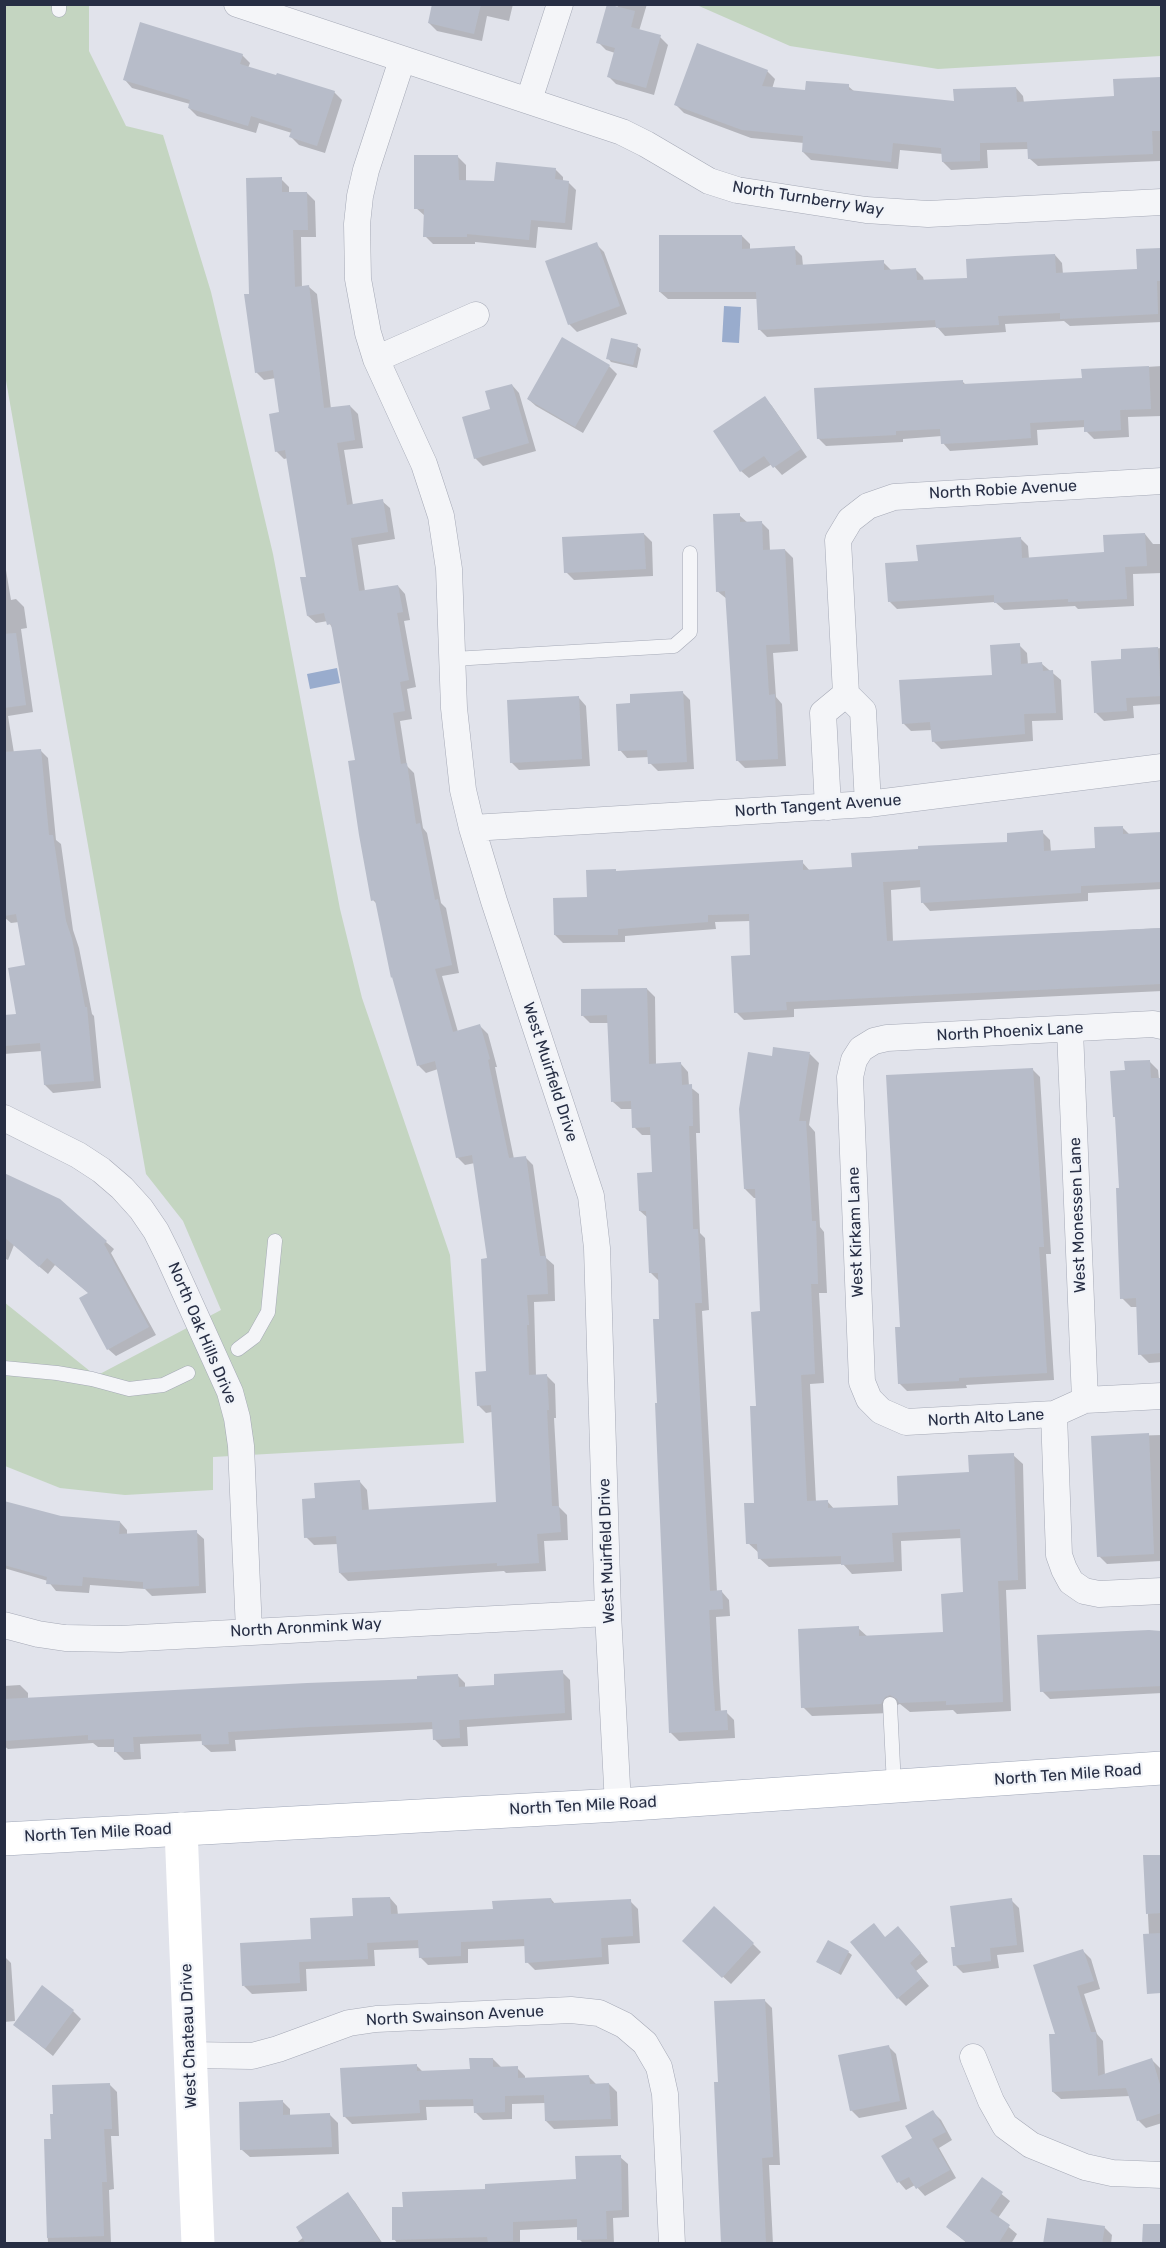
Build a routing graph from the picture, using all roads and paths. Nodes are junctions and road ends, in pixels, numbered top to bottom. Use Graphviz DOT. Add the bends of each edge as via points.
graph roads {
  1 [pos="237,4"];
  2 [pos="560,4"];
  3 [pos="271,11"];
  4 [pos="402,60"];
  5 [pos="529,100"];
  6 [pos="1161,202"];
  7 [pos="476,315"];
  8 [pos="376,359"];
  9 [pos="1161,481"];
  10 [pos="690,553"];
  11 [pos="453,659"];
  12 [pos="846,694"];
  13 [pos="1161,767"];
  14 [pos="868,804"];
  15 [pos="828,807"];
  16 [pos="472,828"];
  17 [pos="1161,1026"];
  18 [pos="1070,1030"];
  19 [pos="861,1049"];
  20 [pos="4,1118"];
  21 [pos="275,1241"];
  22 [pos="238,1349"];
  23 [pos="4,1368"];
  24 [pos="188,1373"];
  25 [pos="1161,1396"];
  26 [pos="1085,1401"];
  27 [pos="881,1412"];
  28 [pos="1054,1414"];
  29 [pos="1161,1591"];
  30 [pos="608,1613"];
  31 [pos="4,1625"];
  32 [pos="249,1631"];
  33 [pos="890,1704"];
  34 [pos="1161,1768"];
  35 [pos="894,1786"];
  36 [pos="618,1805"];
  37 [pos="181,1829"];
  38 [pos="4,1839"];
  39 [pos="190,2055"];
  40 [pos="973,2057"];
  41 [pos="1161,2175"];
  42 [pos="198,2244"];
  43 [pos="672,2244"];
  1 -- 3 [label="street, North Turnberry Way"];
  2 -- 5 [label="street"];
  3 -- 4 [label="street, North Turnberry Way"];
  4 -- 5 [label="street, North Turnberry Way"];
  4 -- 8 [label="street, West Muirfield Drive" via="366,170 357,224 360,297"];
  5 -- 6 [label="street, North Turnberry Way" via="622,132 709,181 737,190 813,203 928,214"];
  7 -- 8 [label="street"];
  8 -- 11 [label="street, West Muirfield Drive" via="424,464 441,516 449,569"];
  9 -- 12 [label="street, North Robie Avenue" via="894,497 868,506 850,520 838,540"];
  10 -- 11 [label="lane" via="690,632 674,646"];
  11 -- 16 [label="street, West Muirfield Drive" via="463,790"];
  12 -- 14 [label="street" via="863,711"];
  12 -- 15 [label="street" via="823,713"];
  13 -- 14 [label="street, North Tangent Avenue"];
  14 -- 15 [label="street, North Tangent Avenue"];
  15 -- 16 [label="street, North Tangent Avenue"];
  16 -- 30 [label="street, West Muirfield Drive" via="591,1196 597,1248"];
  17 -- 18 [label="street, North Phoenix Lane"];
  18 -- 19 [label="street, North Phoenix Lane" via="886,1038"];
  18 -- 26 [label="street, West Monessen Lane"];
  19 -- 27 [label="street, West Kirkam Lane" via="850,1077 862,1383 868,1399"];
  20 -- 32 [label="street, North Oak Hills Drive" via="101,1170 141,1209 168,1255 230,1392 237,1418"];
  21 -- 22 [label="lane" via="268,1312 254,1337"];
  23 -- 24 [label="lane" via="57,1373 129,1389 163,1385"];
  25 -- 26 [label="street, North Alto Lane"];
  26 -- 28 [label="street, North Alto Lane"];
  27 -- 28 [label="street, North Alto Lane" via="906,1422"];
  28 -- 29 [label="street" via="1059,1555 1071,1582 1084,1591 1099,1594"];
  30 -- 32 [label="street, North Aronmink Way"];
  30 -- 36 [label="street, West Muirfield Drive"];
  31 -- 32 [label="street, North Aronmink Way" via="38,1634 92,1640"];
  33 -- 35 [label="lane"];
  34 -- 35 [label="main road, North Ten Mile Road"];
  35 -- 36 [label="main road, North Ten Mile Road"];
  36 -- 37 [label="main road, North Ten Mile Road"];
  37 -- 38 [label="main road, North Ten Mile Road"];
  37 -- 39 [label="main road, West Chateau Drive"];
  39 -- 42 [label="main road, West Chateau Drive"];
  39 -- 43 [label="street, North Swainson Avenue" via="252,2056 349,2023 376,2019 571,2010 599,2013 624,2025 645,2043 659,2067 665,2094"];
  40 -- 41 [label="street" via="1005,2126 1031,2145 1085,2167 1112,2173"];
}
